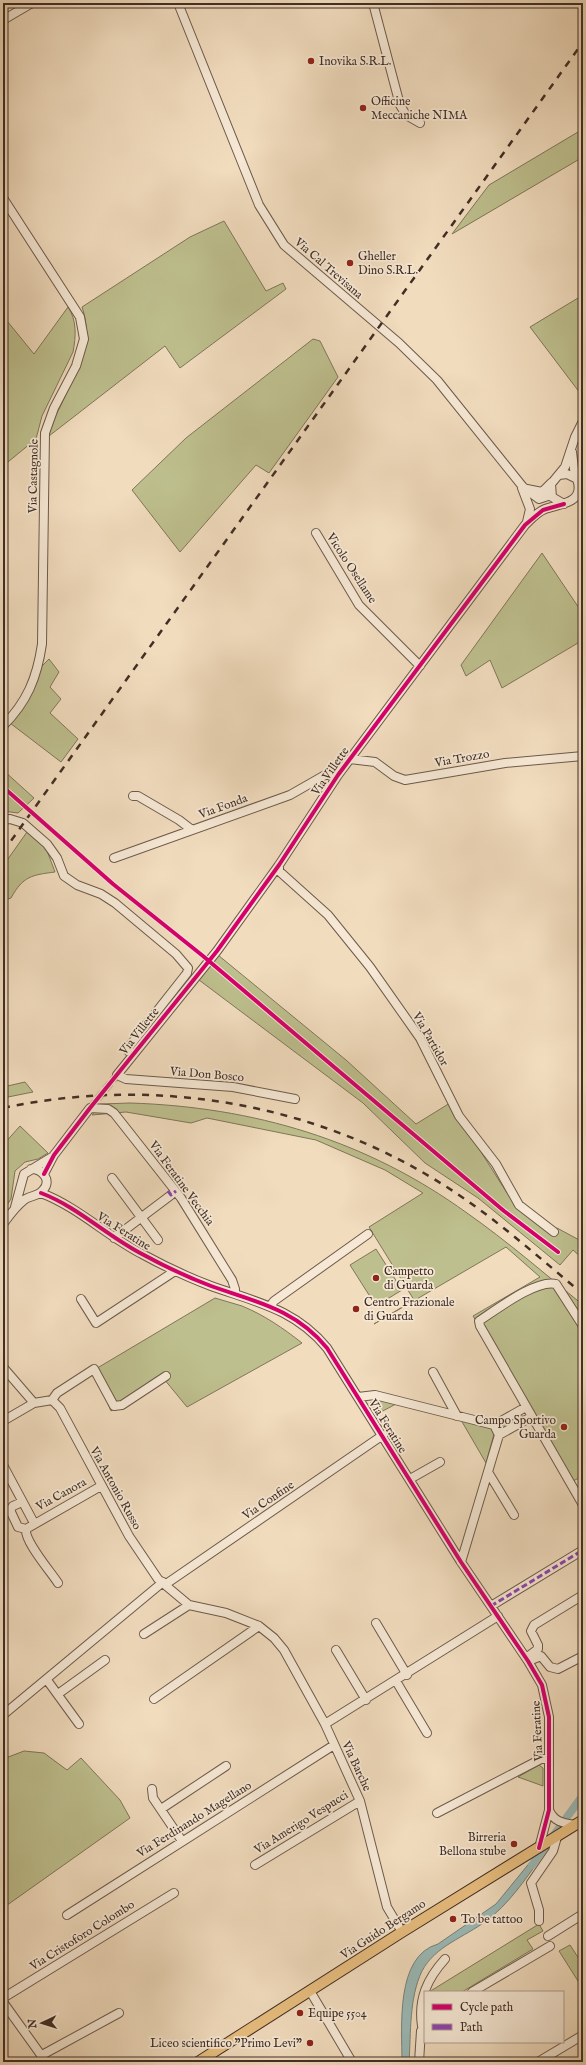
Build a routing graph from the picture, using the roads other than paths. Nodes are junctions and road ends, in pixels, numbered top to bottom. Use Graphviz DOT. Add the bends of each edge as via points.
graph roads {
  1 [pos="32,3"];
  2 [pos="178,3"];
  3 [pos="373,3"];
  4 [pos="3,20"];
  5 [pos="420,123"];
  6 [pos="3,198"];
  7 [pos="583,421"];
  8 [pos="572,449"];
  9 [pos="556,478"];
  10 [pos="579,481"];
  11 [pos="522,486"];
  12 [pos="552,496"];
  13 [pos="580,497"];
  14 [pos="564,504"];
  15 [pos="526,524"];
  16 [pos="316,534"];
  17 [pos="420,666"];
  18 [pos="3,726"];
  19 [pos="583,756"];
  20 [pos="350,759"];
  21 [pos="338,775"];
  22 [pos="133,796"];
  23 [pos="3,820"];
  24 [pos="192,830"];
  25 [pos="114,858"];
  26 [pos="279,865"];
  27 [pos="133,1054"];
  28 [pos="117,1075"];
  29 [pos="295,1099"];
  30 [pos="54,1155"];
  31 [pos="31,1169"];
  32 [pos="45,1178"];
  33 [pos="112,1178"];
  34 [pos="21,1183"];
  35 [pos="37,1194"];
  36 [pos="171,1195"];
  37 [pos="62,1201"];
  38 [pos="14,1210"];
  39 [pos="141,1217"];
  40 [pos="3,1224"];
  41 [pos="554,1232"];
  42 [pos="368,1234"];
  43 [pos="114,1238"];
  44 [pos="158,1240"];
  45 [pos="175,1271"];
  46 [pos="235,1293"];
  47 [pos="81,1299"];
  48 [pos="271,1306"];
  49 [pos="583,1326"];
  50 [pos="3,1367"];
  51 [pos="434,1372"];
  52 [pos="166,1376"];
  53 [pos="358,1397"];
  54 [pos="52,1400"];
  55 [pos="34,1403"];
  56 [pos="526,1407"];
  57 [pos="457,1416"];
  58 [pos="531,1417"];
  59 [pos="3,1421"];
  60 [pos="494,1425"];
  61 [pos="499,1435"];
  62 [pos="383,1436"];
  63 [pos="440,1462"];
  64 [pos="3,1465"];
  65 [pos="488,1472"];
  66 [pos="410,1479"];
  67 [pos="101,1486"];
  68 [pos="22,1502"];
  69 [pos="583,1505"];
  70 [pos="514,1514"];
  71 [pos="34,1523"];
  72 [pos="26,1529"];
  73 [pos="583,1550"];
  74 [pos="461,1562"];
  75 [pos="58,1583"];
  76 [pos="164,1583"];
  77 [pos="583,1595"];
  78 [pos="189,1605"];
  79 [pos="491,1606"];
  80 [pos="498,1616"];
  81 [pos="376,1623"];
  82 [pos="259,1626"];
  83 [pos="144,1634"];
  84 [pos="336,1650"];
  85 [pos="583,1656"];
  86 [pos="527,1659"];
  87 [pos="105,1660"];
  88 [pos="407,1675"];
  89 [pos="47,1680"];
  90 [pos="396,1681"];
  91 [pos="58,1694"];
  92 [pos="154,1699"];
  93 [pos="366,1700"];
  94 [pos="3,1715"];
  95 [pos="79,1724"];
  96 [pos="325,1724"];
  97 [pos="427,1733"];
  98 [pos="334,1745"];
  99 [pos="548,1758"];
  100 [pos="226,1766"];
  101 [pos="152,1789"];
  102 [pos="360,1801"];
  103 [pos="161,1809"];
  104 [pos="437,1813"];
  105 [pos="550,1813"];
  106 [pos="579,1823"];
  107 [pos="546,1825"];
  108 [pos="558,1836"];
  109 [pos="182,1841"];
  110 [pos="539,1848"];
  111 [pos="255,1865"];
  112 [pos="174,1892"];
  113 [pos="583,1914"];
  114 [pos="67,1915"];
  115 [pos="539,1921"];
  116 [pos="402,1932"];
  117 [pos="548,1936"];
  118 [pos="550,1946"];
  119 [pos="445,1959"];
  120 [pos="310,1991"];
  121 [pos="474,1991"];
  122 [pos="3,1998"];
  123 [pos="3,2002"];
  124 [pos="119,2013"];
  125 [pos="424,2024"];
  126 [pos="583,2035"];
  127 [pos="44,2060"];
  128 [pos="198,2062"];
  129 [pos="352,2062"];
  130 [pos="419,2062"];
  131 [pos="538,2062"];
  1 -- 4 [label="street"];
  2 -- 11 [label="street, Via Cal Trevisana" via="259,205 284,245 399,343 437,380"];
  3 -- 5 [label="street" via="400,106 406,115"];
  6 -- 18 [label="street, Via Castagnole" via="80,317 84,339 76,366 54,408 45,433 42,644 39,661 26,697 17,712"];
  7 -- 8 [label="street, Via Villette"];
  8 -- 9 [label="street, Via Villette" via="565,467"];
  8 -- 10 [label="street, Via Villette"];
  9 -- 10 [label="street" via="567,474"];
  9 -- 11 [label="street" via="542,492"];
  9 -- 12 [label="street, Via Villette" via="550,488"];
  10 -- 13 [label="street, Via Villette"];
  11 -- 12 [label="street, Via Cal Trevisana" via="539,499"];
  11 -- 15 [label="street, Via Cal Trevisana" via="530,509"];
  12 -- 14 [label="street"];
  12 -- 15 [label="street, Via Villette" via="534,510"];
  13 -- 14 [label="street, Via Villette" via="569,504"];
  14 -- 15 [label="street, Via Villette" via="543,510"];
  15 -- 17 [label="street, Via Villette"];
  16 -- 17 [label="street, Vicolo Osellame" via="359,605"];
  17 -- 20 [label="street, Via Villette"];
  19 -- 20 [label="street, Via Trozzo" via="505,763 405,780 394,776 375,762"];
  20 -- 21 [label="street, Via Villette"];
  21 -- 24 [label="street, Via Fonda" via="325,775 290,796"];
  21 -- 26 [label="street, Via Villette"];
  22 -- 24 [label="street" via="138,796"];
  23 -- 27 [label="street" via="10,819 23,823 47,844 57,858 64,876 115,903 176,954 188,968 187,973 128,1048"];
  24 -- 25 [label="street, Via Fonda"];
  26 -- 27 [label="street, Via Villette" via="217,951"];
  26 -- 41 [label="street, Via Partidor" via="279,871 328,915 370,967 420,1038 459,1116 496,1164 519,1205"];
  27 -- 28 [label="street, Via Villette"];
  28 -- 29 [label="street, Via Don Bosco" via="126,1079 233,1088"];
  30 -- 31 [label="street"];
  30 -- 32 [label="street"];
  30 -- 46 [label="street, Via Feratine Vecchia" via="90,1108 108,1109 114,1113 192,1215 232,1280"];
  31 -- 32 [label="street" via="38,1170"];
  31 -- 34 [label="street" via="24,1174"];
  32 -- 35 [label="street" via="46,1187"];
  32 -- 37 [label="street, Via Feratine"];
  33 -- 39 [label="street"];
  34 -- 35 [label="street" via="26,1192"];
  34 -- 38 [label="street"];
  35 -- 37 [label="street, Via Feratine"];
  35 -- 38 [label="street" via="24,1200"];
  36 -- 39 [label="street"];
  37 -- 43 [label="street, Via Feratine"];
  38 -- 40 [label="street"];
  39 -- 43 [label="street"];
  39 -- 44 [label="street"];
  42 -- 48 [label="street" via="274,1301"];
  43 -- 45 [label="street, Via Feratine"];
  45 -- 46 [label="street, Via Feratine"];
  45 -- 47 [label="street" via="96,1323"];
  46 -- 48 [label="street, Via Feratine"];
  48 -- 53 [label="street, Via Feratine" via="297,1320 321,1340 334,1356"];
  49 -- 56 [label="street" via="560,1289 551,1283 534,1288 479,1321"];
  50 -- 55 [label="street"];
  51 -- 57 [label="street"];
  52 -- 54 [label="street" via="122,1405 114,1406 94,1369 57,1393"];
  53 -- 57 [label="street" via="375,1395"];
  53 -- 62 [label="street, Via Feratine"];
  54 -- 55 [label="street"];
  54 -- 67 [label="street, Via Antonio Russo" via="60,1408"];
  55 -- 59 [label="street"];
  56 -- 58 [label="street"];
  56 -- 60 [label="street"];
  57 -- 60 [label="street"];
  58 -- 61 [label="street"];
  58 -- 69 [label="street"];
  60 -- 61 [label="street"];
  61 -- 65 [label="street"];
  62 -- 66 [label="street, Via Feratine"];
  62 -- 76 [label="street, Via Confine"];
  63 -- 66 [label="street"];
  64 -- 68 [label="street, Via Canora"];
  65 -- 70 [label="street"];
  65 -- 74 [label="street"];
  66 -- 74 [label="street, Via Feratine"];
  67 -- 71 [label="street, Via Canora"];
  67 -- 76 [label="street, Via Antonio Russo" via="145,1562"];
  68 -- 71 [label="street, Via Canora"];
  68 -- 72 [label="street, Via Canora" via="10,1510 18,1527"];
  71 -- 72 [label="street, Via Canora"];
  72 -- 75 [label="street, Via Canora" via="30,1542"];
  73 -- 79 [label="street"];
  74 -- 79 [label="street, Via Feratine"];
  76 -- 78 [label="street"];
  76 -- 89 [label="street, Via Confine"];
  77 -- 86 [label="street" via="534,1625 531,1631 538,1649"];
  78 -- 82 [label="street, Via Barche" via="226,1613"];
  78 -- 83 [label="street"];
  79 -- 80 [label="street, Via Feratine"];
  80 -- 86 [label="street, Via Feratine"];
  80 -- 88 [label="street"];
  81 -- 88 [label="street"];
  82 -- 92 [label="street"];
  82 -- 96 [label="street, Via Barche" via="284,1650"];
  84 -- 93 [label="street"];
  85 -- 86 [label="street" via="558,1669 550,1667 541,1656"];
  86 -- 99 [label="street, Via Feratine" via="546,1696"];
  87 -- 91 [label="street"];
  88 -- 90 [label="street"];
  89 -- 91 [label="street"];
  89 -- 94 [label="street, Via Confine"];
  90 -- 93 [label="street"];
  90 -- 97 [label="street"];
  91 -- 95 [label="street"];
  93 -- 96 [label="street"];
  96 -- 98 [label="street, Via Barche"];
  98 -- 102 [label="street, Via Barche"];
  98 -- 109 [label="street, Via Ferdinando Magellano"];
  99 -- 104 [label="street" via="540,1759"];
  99 -- 105 [label="street, Via Feratine"];
  100 -- 103 [label="street"];
  101 -- 103 [label="street" via="153,1798"];
  102 -- 111 [label="street, Via Amerigo Vespucci"];
  102 -- 116 [label="street, Via Barche" via="387,1907"];
  103 -- 109 [label="street"];
  105 -- 106 [label="street" via="560,1822"];
  105 -- 107 [label="street, Via Feratine"];
  105 -- 108 [label="street"];
  106 -- 108 [label="main road, Via Guido Bergamo"];
  107 -- 108 [label="street" via="550,1834"];
  107 -- 110 [label="street, Via Feratine"];
  108 -- 110 [label="main road, Via Guido Bergamo"];
  108 -- 115 [label="street" via="553,1851 531,1884 539,1910"];
  109 -- 114 [label="street, Via Ferdinando Magellano"];
  110 -- 116 [label="main road, Via Guido Bergamo"];
  112 -- 122 [label="street, Via Cristoforo Colombo"];
  113 -- 117 [label="street"];
  116 -- 120 [label="main road, Via Guido Bergamo"];
  118 -- 121 [label="street"];
  119 -- 125 [label="street" via="424,1988 421,2008"];
  120 -- 128 [label="main road, Via Guido Bergamo"];
  120 -- 129 [label="street"];
  123 -- 127 [label="street"];
  124 -- 127 [label="street"];
  125 -- 130 [label="street"];
  126 -- 131 [label="street"];
}
